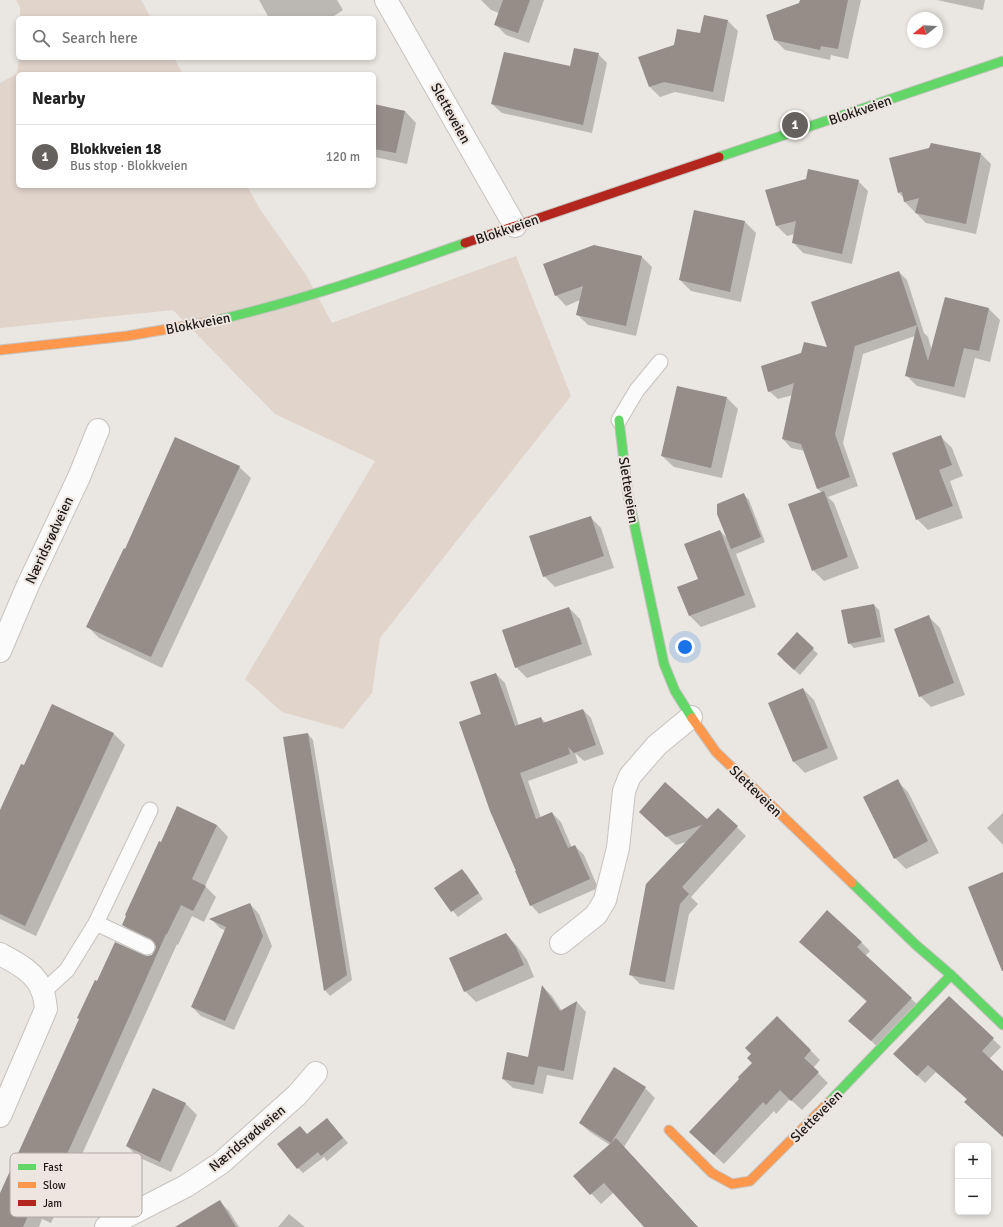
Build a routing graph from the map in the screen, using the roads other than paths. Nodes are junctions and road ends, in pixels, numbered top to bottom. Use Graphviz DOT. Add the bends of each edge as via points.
graph roads {
  1 [pos="386,0"];
  2 [pos="1003,61"];
  3 [pos="514,226"];
  4 [pos="0,350"];
  5 [pos="660,362"];
  6 [pos="619,420"];
  7 [pos="98,430"];
  8 [pos="0,651"];
  9 [pos="691,717"];
  10 [pos="150,810"];
  11 [pos="96,923"];
  12 [pos="561,943"];
  13 [pos="147,947"];
  14 [pos="0,954"];
  15 [pos="951,975"];
  16 [pos="43,992"];
  17 [pos="1003,1025"];
  18 [pos="316,1073"];
  19 [pos="0,1116"];
  20 [pos="669,1130"];
  21 [pos="142,1209"];
  22 [pos="126,1217"];
  23 [pos="106,1227"];
  1 -- 3 [label="street, Sletteveien"];
  2 -- 3 [label="street, Blokkveien"];
  3 -- 4 [label="street, Blokkveien" via="323,292 253,312 138,335"];
  5 -- 6 [label="lane" via="637,390"];
  6 -- 9 [label="street, Sletteveien" via="628,495 664,664 675,691"];
  7 -- 8 [label="street, Næridsrødveien"];
  9 -- 12 [label="street" via="657,745 630,776 624,791 618,848 605,900 596,915"];
  9 -- 15 [label="street, Sletteveien" via="716,752"];
  10 -- 11 [label="lane"];
  11 -- 13 [label="lane"];
  11 -- 16 [label="lane" via="66,970"];
  14 -- 16 [label="street" via="18,963 33,975"];
  15 -- 17 [label="street, Sletteveien"];
  15 -- 20 [label="street, Sletteveien" via="750,1181 732,1184 712,1174"];
  16 -- 19 [label="street" via="46,1008"];
  18 -- 21 [label="street, Næridsrødveien" via="297,1095 221,1163 186,1186"];
  22 -- 23 [label="street, Næridsrødveien"];
}
